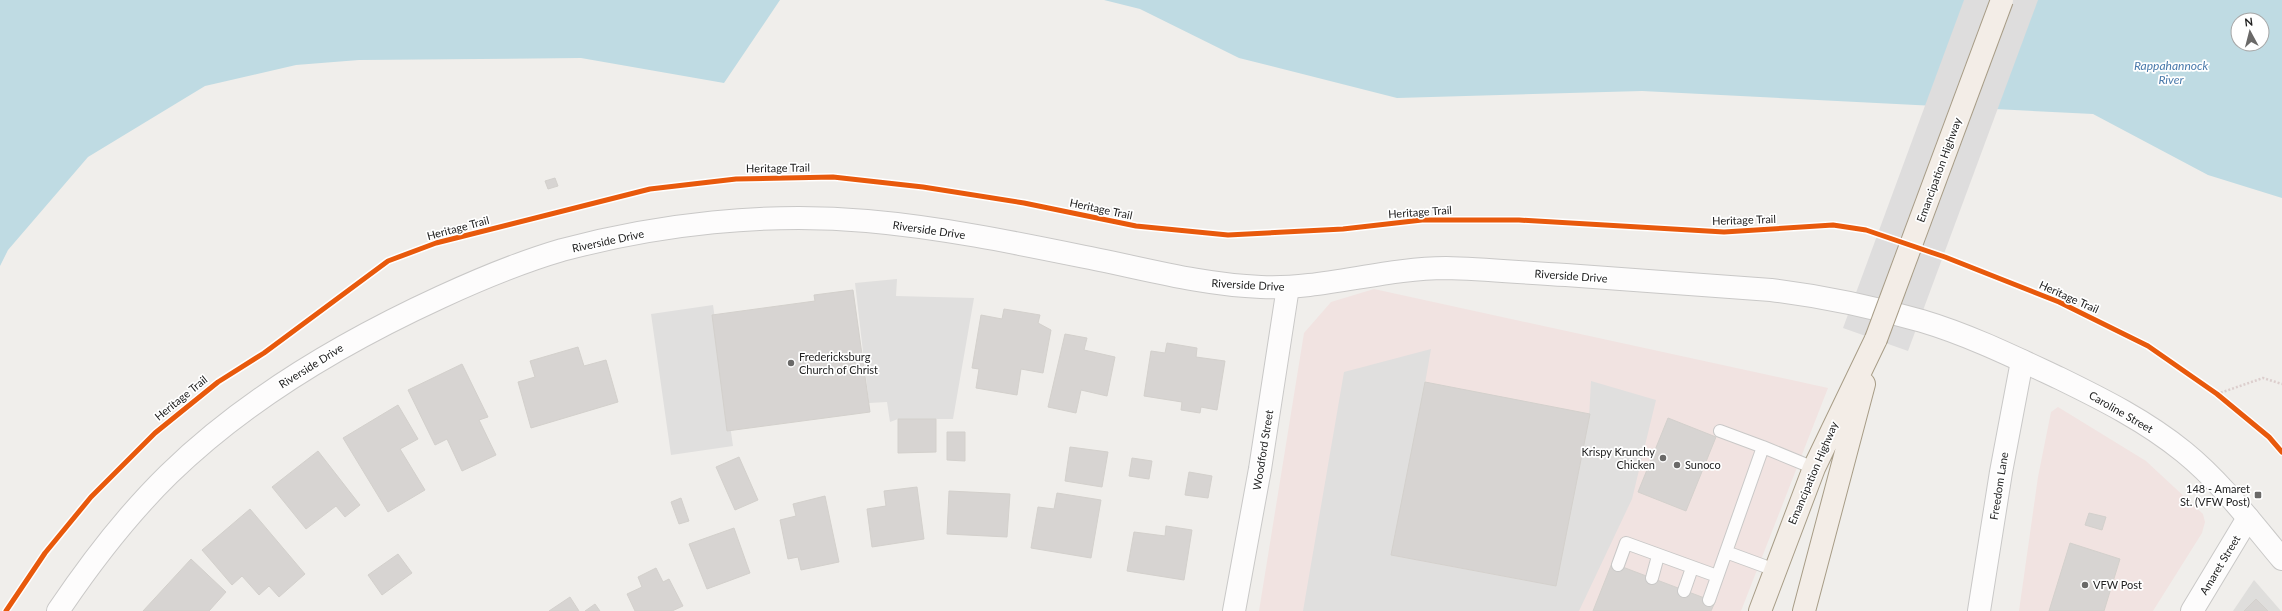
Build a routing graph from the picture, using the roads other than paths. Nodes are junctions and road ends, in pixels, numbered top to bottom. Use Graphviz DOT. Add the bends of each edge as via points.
graph roads {
  1 [pos="2002,0"];
  2 [pos="1288,287"];
  3 [pos="1922,321"];
  4 [pos="1876,339"];
  5 [pos="2022,361"];
  6 [pos="1720,431"];
  7 [pos="1763,447"];
  8 [pos="1814,468"];
  9 [pos="2248,518"];
  10 [pos="1726,552"];
  11 [pos="1658,556"];
  12 [pos="2282,558"];
  13 [pos="1618,565"];
  14 [pos="1692,568"];
  15 [pos="1775,570"];
  16 [pos="1717,576"];
  17 [pos="1652,578"];
  18 [pos="1684,591"];
  19 [pos="1709,600"];
  20 [pos="58,611"];
  21 [pos="1234,611"];
  22 [pos="1760,611"];
  23 [pos="1804,611"];
  24 [pos="1979,611"];
  25 [pos="2192,611"];
  1 -- 4 [label="main road, Emancipation Highway, bridge"];
  2 -- 3 [label="street, Riverside Drive" via="1372,274 1443,268 1794,292"];
  2 -- 20 [label="street, Riverside Drive" via="1205,282 1020,244 865,221 790,218 716,223 643,233 562,251 484,277 408,312 352,341 284,383 222,428 171,473 123,522 81,576"];
  2 -- 21 [label="street, Woodford Street" via="1260,469"];
  3 -- 5 [label="street, Caroline Street"];
  4 -- 8 [label="main road, Emancipation Highway"];
  4 -- 23 [label="main road, Emancipation Highway"];
  5 -- 9 [label="street, Caroline Street" via="2096,396 2142,422 2184,452 2215,480"];
  5 -- 24 [label="street, Freedom Lane"];
  6 -- 7 [label="lane"];
  7 -- 8 [label="lane"];
  7 -- 10 [label="lane"];
  8 -- 15 [label="main road, Emancipation Highway"];
  9 -- 12 [label="street, Caroline Street"];
  9 -- 25 [label="street, Amaret Street"];
  10 -- 15 [label="lane"];
  10 -- 16 [label="lane"];
  11 -- 13 [label="lane" via="1626,543"];
  11 -- 14 [label="lane"];
  11 -- 17 [label="lane"];
  14 -- 16 [label="lane"];
  14 -- 18 [label="lane"];
  15 -- 22 [label="main road, Emancipation Highway"];
  16 -- 19 [label="lane"];
}
